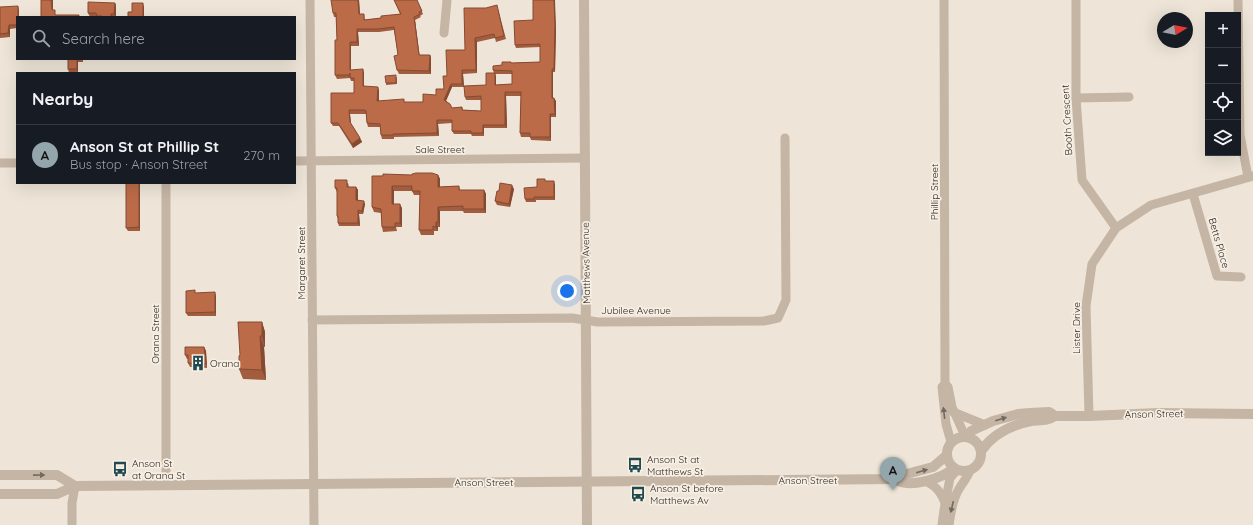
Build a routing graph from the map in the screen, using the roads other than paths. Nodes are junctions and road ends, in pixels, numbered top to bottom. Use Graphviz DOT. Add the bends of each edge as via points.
graph roads {
  1 [pos="310,0"];
  2 [pos="447,0"];
  3 [pos="584,0"];
  4 [pos="944,0"];
  5 [pos="1076,0"];
  6 [pos="1238,0"];
  7 [pos="444,33"];
  8 [pos="1129,97"];
  9 [pos="1076,98"];
  10 [pos="786,138"];
  11 [pos="585,158"];
  12 [pos="296,161"];
  13 [pos="311,161"];
  14 [pos="16,163"];
  15 [pos="0,164"];
  16 [pos="1250,176"];
  17 [pos="166,184"];
  18 [pos="1193,194"];
  19 [pos="1116,228"];
  20 [pos="1241,277"];
  21 [pos="312,320"];
  22 [pos="586,320"];
  23 [pos="945,384"];
  24 [pos="954,412"];
  25 [pos="1253,414"];
  26 [pos="1055,416"];
  27 [pos="1089,416"];
  28 [pos="985,425"];
  29 [pos="966,437"];
  30 [pos="951,442"];
  31 [pos="981,451"];
  32 [pos="947,455"];
  33 [pos="956,469"];
  34 [pos="970,470"];
  35 [pos="0,475"];
  36 [pos="894,479"];
  37 [pos="925,481"];
  38 [pos="586,482"];
  39 [pos="313,484"];
  40 [pos="166,485"];
  41 [pos="74,486"];
  42 [pos="0,494"];
  43 [pos="945,503"];
  44 [pos="72,525"];
  45 [pos="314,525"];
  46 [pos="587,525"];
  47 [pos="942,525"];
  48 [pos="949,525"];
  1 -- 13 [label="street, Margaret Street"];
  2 -- 7 [label="street"];
  3 -- 11 [label="street, Matthews Avenue"];
  4 -- 23 [label="street, Phillip Street"];
  5 -- 9 [label="street, Booth Crescent"];
  6 -- 16 [label="street" via="1240,135"];
  8 -- 9 [label="street"];
  9 -- 19 [label="street, Booth Crescent" via="1082,180"];
  10 -- 22 [label="street, Jubilee Avenue" via="786,300 778,318 764,321"];
  11 -- 13 [label="street, Sale Street"];
  11 -- 22 [label="street, Matthews Avenue"];
  12 -- 13 [label="street, Sale Street"];
  13 -- 21 [label="street, Margaret Street"];
  14 -- 15 [label="street"];
  16 -- 18 [label="street, Lister Drive"];
  17 -- 40 [label="street, Orana Street"];
  18 -- 19 [label="street, Lister Drive" via="1151,205"];
  18 -- 20 [label="street, Betts Place" via="1217,276"];
  19 -- 27 [label="street, Lister Drive" via="1092,264 1086,306"];
  21 -- 22 [label="street, Jubilee Avenue"];
  21 -- 39 [label="street, Margaret Street"];
  22 -- 38 [label="street, Matthews Avenue"];
  23 -- 24 [label="street, Phillip Street"];
  30 -- 23 [label="street, Phillip Street, one-way" via="943,400 942,387"];
  24 -- 28 [label="street"];
  24 -- 29 [label="street, Phillip Street"];
  25 -- 27 [label="street, Anson Street" via="1159,413"];
  26 -- 27 [label="street, Anson Street"];
  28 -- 26 [label="street, Anson Street, one-way" via="1018,414 1049,412"];
  26 -- 31 [label="street, Anson Street" via="998,433"];
  28 -- 29 [label="street, Anson Street" via="971,431"];
  29 -- 30 [label="street"];
  29 -- 31 [label="street" via="977,442"];
  30 -- 32 [label="street"];
  31 -- 34 [label="street" via="978,464"];
  32 -- 33 [label="street" via="949,462"];
  36 -- 32 [label="street, Anson Street, one-way" via="933,468"];
  33 -- 34 [label="street"];
  33 -- 37 [label="street, Anson Street"];
  33 -- 43 [label="street" via="950,478"];
  34 -- 48 [label="street, one-way" via="956,494"];
  35 -- 41 [label="street, one-way" via="58,474"];
  36 -- 37 [label="street, Anson Street" via="899,483"];
  36 -- 38 [label="street, Anson Street"];
  37 -- 43 [label="street" via="938,490"];
  38 -- 39 [label="street, Anson Street"];
  38 -- 46 [label="street, Matthews Avenue"];
  39 -- 40 [label="street, Anson Street"];
  39 -- 45 [label="street, Margaret Street"];
  40 -- 41 [label="street, Anson Street"];
  41 -- 42 [label="street, Anson Street" via="57,494"];
  41 -- 44 [label="street"];
  43 -- 47 [label="street"];
}
